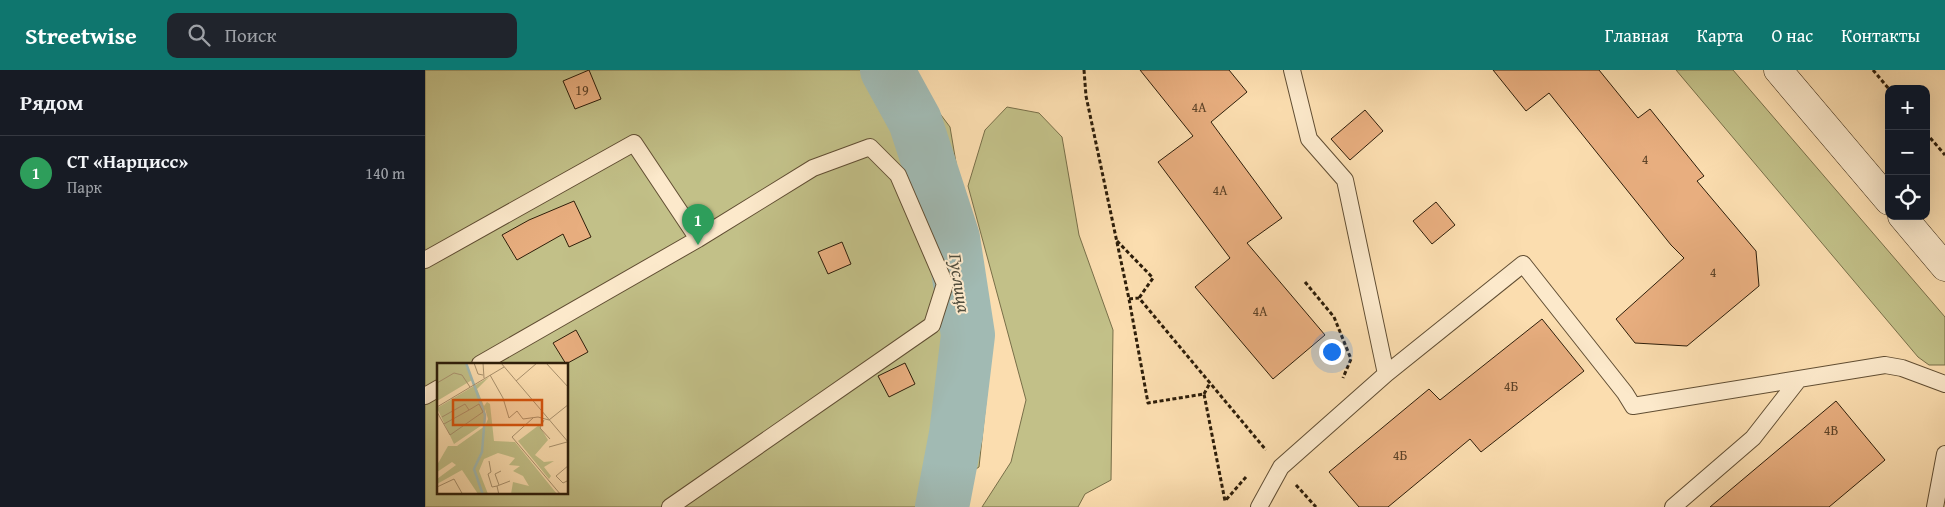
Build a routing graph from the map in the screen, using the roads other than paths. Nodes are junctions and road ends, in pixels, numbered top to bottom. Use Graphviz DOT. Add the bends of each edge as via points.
graph roads {
  1 [pos="1292,70"];
  2 [pos="1778,70"];
  3 [pos="1885,196"];
  4 [pos="1905,220"];
  5 [pos="698,239"];
  6 [pos="425,260"];
  7 [pos="1945,267"];
  8 [pos="481,363"];
  9 [pos="1386,374"];
  10 [pos="1799,379"];
  11 [pos="1945,384"];
  12 [pos="437,389"];
  13 [pos="425,396"];
  14 [pos="1945,454"];
  15 [pos="670,507"];
  16 [pos="1259,507"];
  17 [pos="1673,507"];
  18 [pos="1935,507"];
  1 -- 9 [label="lane" via="1309,139 1345,180"];
  2 -- 3 [label="main road"];
  4 -- 7 [label="main road"];
  5 -- 6 [label="lane" via="634,143"];
  5 -- 8 [label="lane"];
  5 -- 15 [label="lane" via="813,168 870,147 898,175 945,284 932,325"];
  9 -- 10 [label="lane" via="1523,264 1633,406"];
  9 -- 16 [label="lane" via="1281,467"];
  10 -- 11 [label="lane" via="1885,365"];
  10 -- 17 [label="lane" via="1753,438"];
  12 -- 13 [label="lane"];
  14 -- 18 [label="lane"];
}
